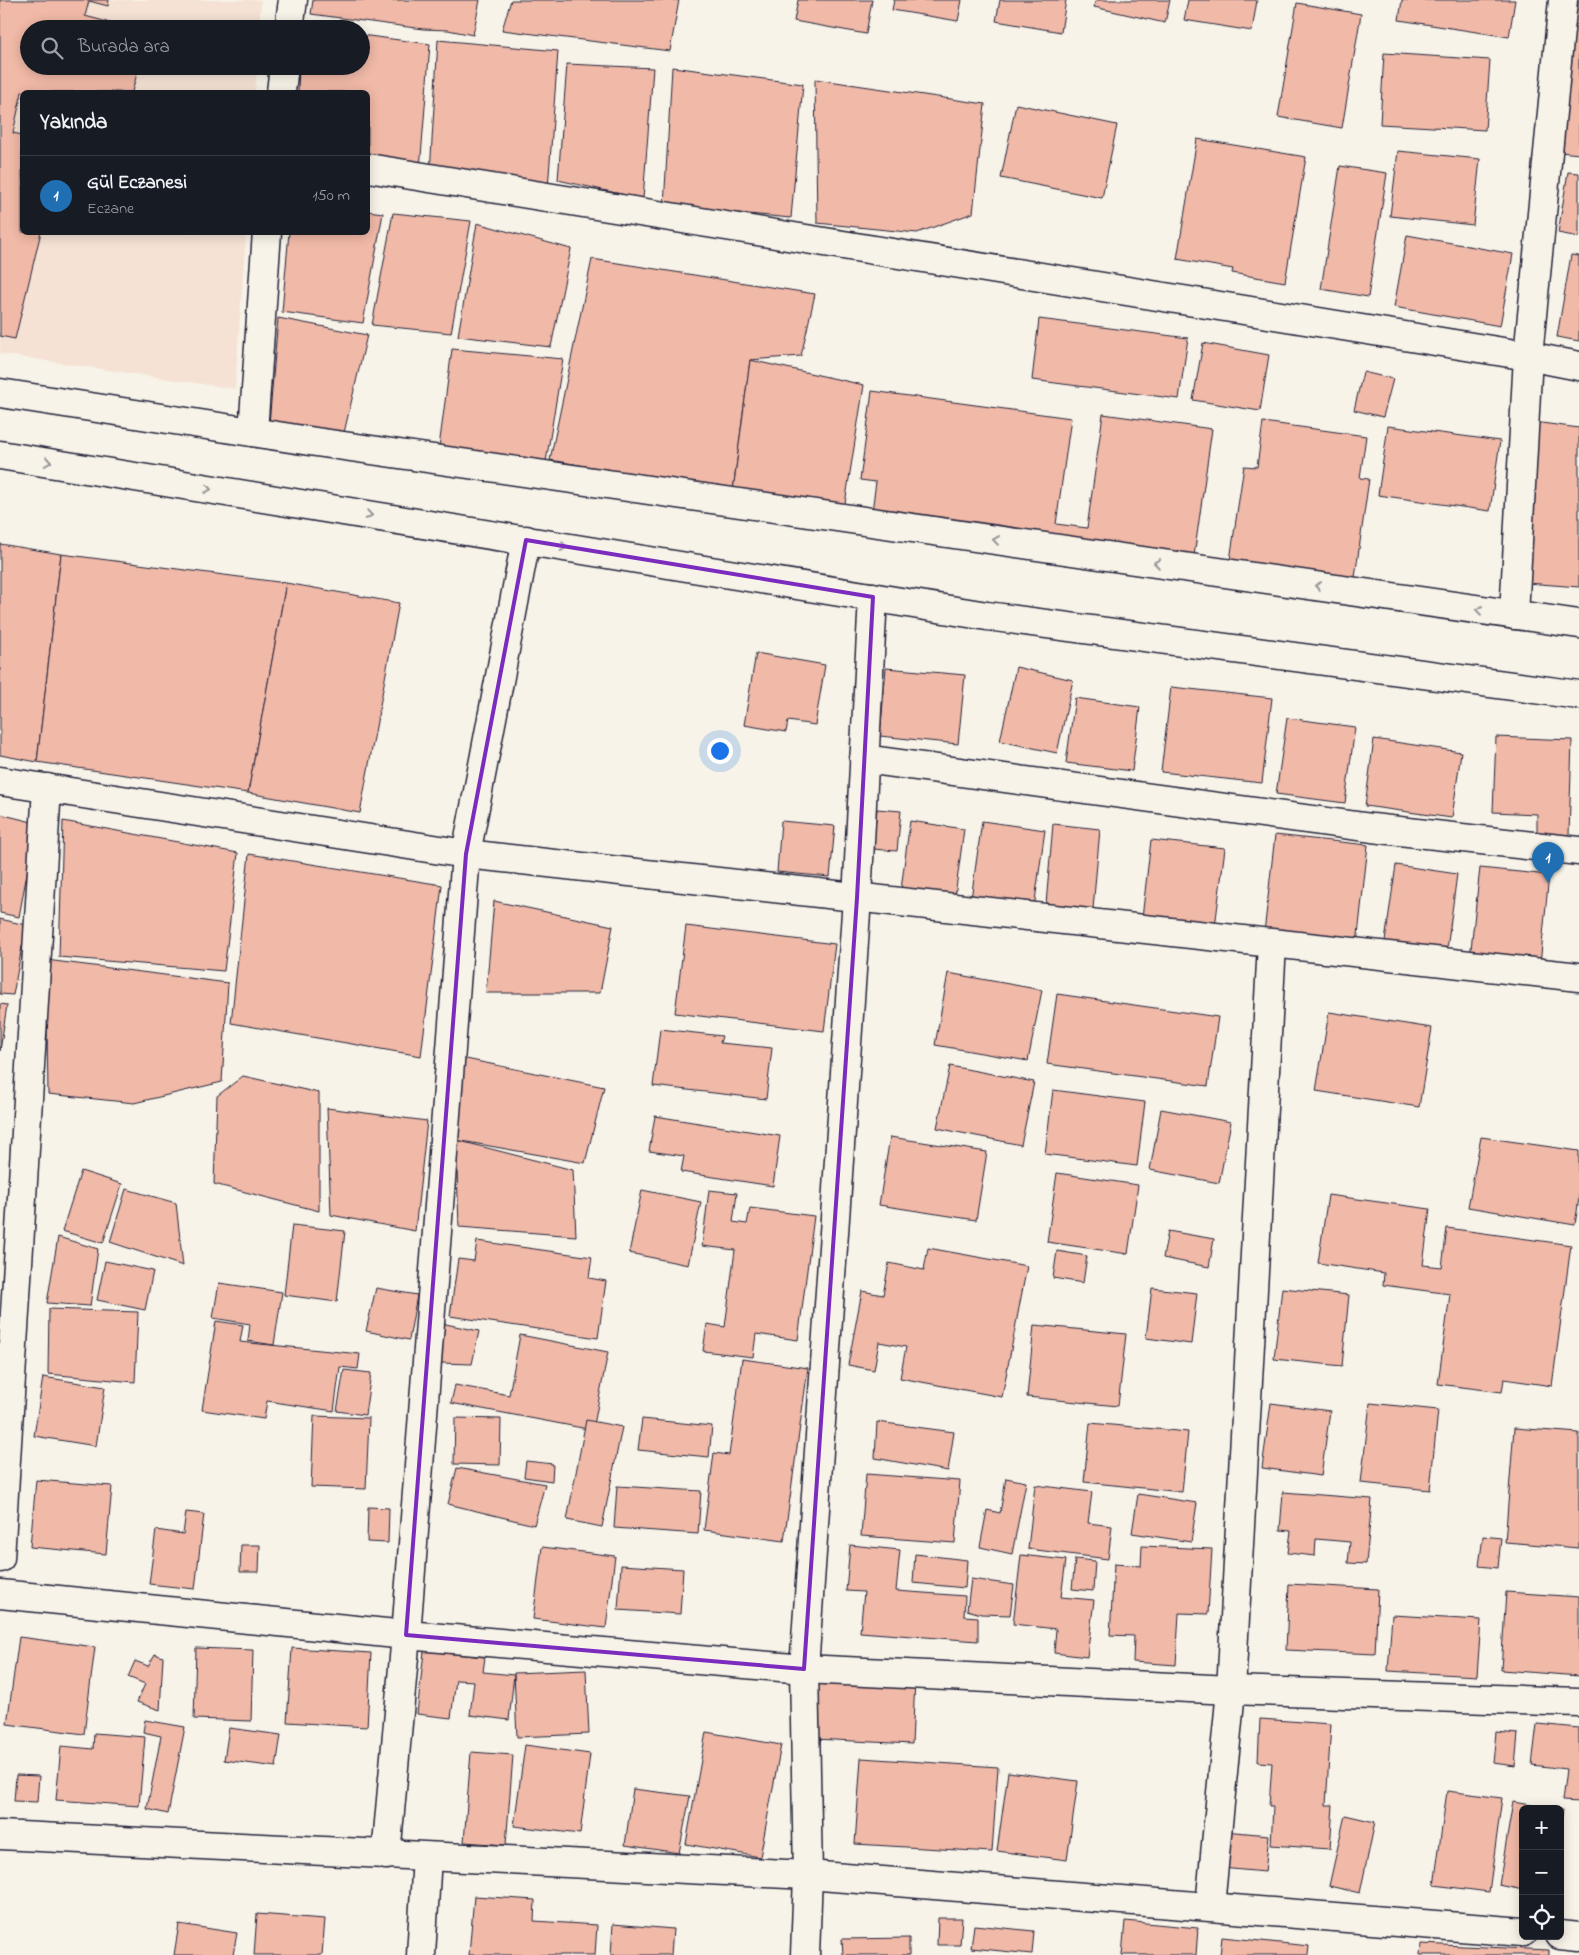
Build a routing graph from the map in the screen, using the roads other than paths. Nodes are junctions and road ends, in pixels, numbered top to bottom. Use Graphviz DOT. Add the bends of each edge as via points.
graph roads {
  1 [pos="293,0"];
  2 [pos="1563,0"];
  3 [pos="290,20"];
  4 [pos="283,75"];
  5 [pos="281,90"];
  6 [pos="370,168"];
  7 [pos="267,235"];
  8 [pos="1528,356"];
  9 [pos="1579,366"];
  10 [pos="0,393"];
  11 [pos="253,432"];
  12 [pos="0,454"];
  13 [pos="526,540"];
  14 [pos="873,597"];
  15 [pos="1514,615"];
  16 [pos="1579,624"];
  17 [pos="1579,695"];
  18 [pos="864,759"];
  19 [pos="0,781"];
  20 [pos="47,788"];
  21 [pos="1579,851"];
  22 [pos="466,854"];
  23 [pos="857,898"];
  24 [pos="1272,944"];
  25 [pos="1579,977"];
  26 [pos="0,1558"];
  27 [pos="0,1594"];
  28 [pos="406,1635"];
  29 [pos="804,1669"];
  30 [pos="1230,1690"];
  31 [pos="1579,1702"];
  32 [pos="0,1835"];
  33 [pos="386,1854"];
  34 [pos="427,1857"];
  35 [pos="808,1875"];
  36 [pos="1210,1906"];
  37 [pos="1519,1932"];
  38 [pos="1564,1935"];
  39 [pos="1579,1937"];
  40 [pos="421,1955"];
  41 [pos="805,1955"];
  1 -- 3 [label="street"];
  2 -- 8 [label="street"];
  4 -- 5 [label="street"];
  6 -- 8 [label="street"];
  7 -- 11 [label="street"];
  8 -- 9 [label="street"];
  8 -- 15 [label="street"];
  10 -- 11 [label="street"];
  15 -- 11 [label="street, one-way"];
  12 -- 13 [label="street, one-way"];
  13 -- 14 [label="street, one-way"];
  13 -- 22 [label="street"];
  14 -- 17 [label="street" via="987,616"];
  14 -- 18 [label="street"];
  15 -- 16 [label="street"];
  18 -- 21 [label="street" via="1372,828"];
  18 -- 23 [label="street"];
  19 -- 20 [label="street"];
  20 -- 22 [label="street"];
  20 -- 26 [label="street"];
  22 -- 23 [label="street"];
  22 -- 28 [label="street"];
  23 -- 24 [label="street"];
  23 -- 29 [label="street"];
  24 -- 25 [label="street"];
  24 -- 30 [label="street"];
  27 -- 28 [label="street"];
  28 -- 29 [label="street"];
  28 -- 33 [label="street"];
  29 -- 30 [label="street"];
  29 -- 35 [label="street"];
  30 -- 31 [label="street"];
  30 -- 36 [label="street"];
  32 -- 33 [label="street"];
  33 -- 34 [label="street"];
  34 -- 35 [label="street"];
  34 -- 40 [label="street"];
  35 -- 36 [label="street"];
  35 -- 41 [label="street"];
  36 -- 37 [label="street"];
  38 -- 39 [label="street"];
}
